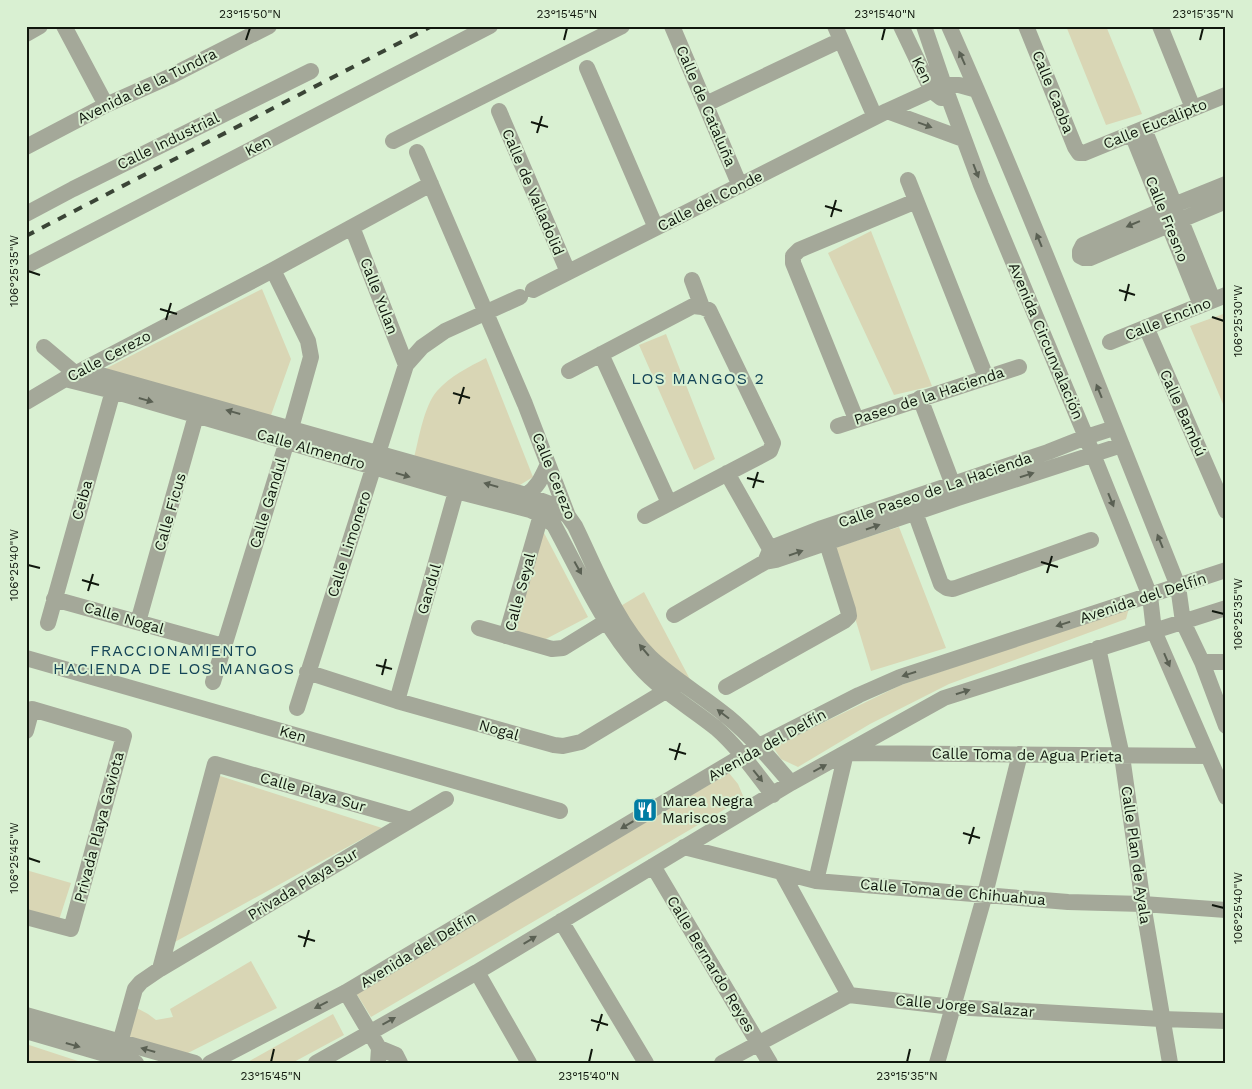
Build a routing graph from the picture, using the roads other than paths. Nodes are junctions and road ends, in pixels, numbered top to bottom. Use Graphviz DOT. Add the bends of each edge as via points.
graph roads {
  1 [pos="40,26"];
  2 [pos="64,26"];
  3 [pos="269,26"];
  4 [pos="490,26"];
  5 [pos="622,26"];
  6 [pos="672,26"];
  7 [pos="901,26"];
  8 [pos="924,26"];
  9 [pos="948,26"];
  10 [pos="1026,26"];
  11 [pos="1160,26"];
  12 [pos="838,33"];
  13 [pos="26,34"];
  14 [pos="587,68"];
  15 [pos="311,71"];
  16 [pos="938,88"];
  17 [pos="977,90"];
  18 [pos="1226,94"];
  19 [pos="706,104"];
  20 [pos="106,105"];
  21 [pos="1193,108"];
  22 [pos="499,111"];
  23 [pos="881,114"];
  24 [pos="1138,131"];
  25 [pos="963,138"];
  26 [pos="392,141"];
  27 [pos="26,147"];
  28 [pos="417,152"];
  29 [pos="1084,152"];
  30 [pos="908,180"];
  31 [pos="431,184"];
  32 [pos="1226,184"];
  33 [pos="740,186"];
  34 [pos="916,201"];
  35 [pos="1226,201"];
  36 [pos="26,214"];
  37 [pos="1172,215"];
  38 [pos="352,227"];
  39 [pos="656,228"];
  40 [pos="26,266"];
  41 [pos="274,270"];
  42 [pos="568,272"];
  43 [pos="692,280"];
  44 [pos="526,293"];
  45 [pos="1213,300"];
  46 [pos="702,306"];
  47 [pos="486,311"];
  48 [pos="1146,328"];
  49 [pos="1110,342"];
  50 [pos="44,347"];
  51 [pos="601,354"];
  52 [pos="406,365"];
  53 [pos="1019,366"];
  54 [pos="569,370"];
  55 [pos="75,374"];
  56 [pos="986,377"];
  57 [pos="118,385"];
  58 [pos="920,398"];
  59 [pos="26,402"];
  60 [pos="198,409"];
  61 [pos="856,419"];
  62 [pos="838,426"];
  63 [pos="1114,428"];
  64 [pos="289,435"];
  65 [pos="1086,437"];
  66 [pos="1122,445"];
  67 [pos="1093,455"];
  68 [pos="376,460"];
  69 [pos="1051,460"];
  70 [pos="548,464"];
  71 [pos="728,473"];
  72 [pos="458,484"];
  73 [pos="955,491"];
  74 [pos="526,495"];
  75 [pos="1224,502"];
  76 [pos="669,503"];
  77 [pos="913,506"];
  78 [pos="645,516"];
  79 [pos="555,519"];
  80 [pos="824,535"];
  81 [pos="1091,540"];
  82 [pos="771,557"];
  83 [pos="1226,570"];
  84 [pos="1178,586"];
  85 [pos="1150,596"];
  86 [pos="54,599"];
  87 [pos="1226,608"];
  88 [pos="674,615"];
  89 [pos="613,618"];
  90 [pos="138,622"];
  91 [pos="1183,622"];
  92 [pos="48,623"];
  93 [pos="479,628"];
  94 [pos="1154,631"];
  95 [pos="506,636"];
  96 [pos="223,646"];
  97 [pos="1098,648"];
  98 [pos="26,658"];
  99 [pos="1202,662"];
  100 [pos="1226,662"];
  101 [pos="307,672"];
  102 [pos="213,682"];
  103 [pos="681,683"];
  104 [pos="726,687"];
  105 [pos="666,691"];
  106 [pos="397,701"];
  107 [pos="297,708"];
  108 [pos="1226,726"];
  109 [pos="26,731"];
  110 [pos="759,746"];
  111 [pos="846,753"];
  112 [pos="1020,754"];
  113 [pos="743,756"];
  114 [pos="1122,756"];
  115 [pos="1208,756"];
  116 [pos="791,783"];
  117 [pos="773,795"];
  118 [pos="1226,797"];
  119 [pos="446,799"];
  120 [pos="560,811"];
  121 [pos="411,820"];
  122 [pos="684,847"];
  123 [pos="653,866"];
  124 [pos="782,873"];
  125 [pos="816,881"];
  126 [pos="985,894"];
  127 [pos="1143,904"];
  128 [pos="1226,910"];
  129 [pos="26,917"];
  130 [pos="561,921"];
  131 [pos="160,969"];
  132 [pos="477,972"];
  133 [pos="346,992"];
  134 [pos="849,995"];
  135 [pos="954,1006"];
  136 [pos="26,1015"];
  137 [pos="1162,1019"];
  138 [pos="1226,1021"];
  139 [pos="26,1031"];
  140 [pos="369,1032"];
  141 [pos="758,1043"];
  142 [pos="118,1049"];
  143 [pos="378,1056"];
  144 [pos="136,1063"];
  145 [pos="195,1063"];
  146 [pos="210,1063"];
  147 [pos="316,1063"];
  148 [pos="400,1063"];
  149 [pos="529,1063"];
  150 [pos="646,1063"];
  151 [pos="722,1063"];
  152 [pos="770,1063"];
  153 [pos="937,1063"];
  154 [pos="1170,1063"];
  1 -- 13 [label="street"];
  2 -- 20 [label="street"];
  3 -- 20 [label="street, Avenida de la Tundra"];
  4 -- 40 [label="street, Ken"];
  5 -- 26 [label="street"];
  6 -- 19 [label="street, Calle de Cataluña"];
  7 -- 16 [label="street, Ken"];
  8 -- 16 [label="street, Avenida Circunvalación"];
  17 -- 9 [label="street, Avenida Circunvalación, one-way"];
  10 -- 29 [label="street, Calle Caoba" via="1075,148 1079,153"];
  11 -- 21 [label="street"];
  12 -- 19 [label="street"];
  12 -- 23 [label="street"];
  14 -- 39 [label="street"];
  15 -- 36 [label="street, Calle Industrial"];
  16 -- 17 [label="street" via="959,85"];
  16 -- 23 [label="street"];
  16 -- 25 [label="street, Avenida Circunvalación" via="952,107"];
  63 -- 17 [label="street, Avenida Circunvalación, one-way"];
  18 -- 21 [label="street, Calle Eucalipto"];
  19 -- 33 [label="street, Calle de Cataluña"];
  20 -- 27 [label="street, Avenida de la Tundra"];
  21 -- 24 [label="street, Calle Eucalipto"];
  22 -- 42 [label="street, Calle de Valladolid"];
  23 -- 25 [label="street, one-way"];
  23 -- 33 [label="street, Calle del Conde"];
  24 -- 29 [label="street, Calle Eucalipto"];
  24 -- 37 [label="street, Calle Fresno"];
  25 -- 65 [label="street, Avenida Circunvalación, one-way"];
  28 -- 31 [label="street, Calle Cerezo"];
  30 -- 34 [label="street"];
  31 -- 38 [label="street, Calle Cerezo"];
  31 -- 47 [label="street, Calle Cerezo"];
  32 -- 37 [label="street, one-way"];
  33 -- 39 [label="street, Calle del Conde"];
  34 -- 56 [label="street"];
  34 -- 61 [label="street" via="799,250 793,256 793,263"];
  35 -- 37 [label="street"];
  37 -- 45 [label="street, Calle Fresno"];
  38 -- 41 [label="street, Calle Cerezo"];
  38 -- 52 [label="street, Calle Yulan"];
  39 -- 42 [label="street, Calle del Conde"];
  41 -- 55 [label="street, Calle Cerezo"];
  41 -- 64 [label="street, Calle Gandul" via="308,341 311,357"];
  42 -- 44 [label="street, Calle del Conde"];
  43 -- 46 [label="street"];
  44 -- 47 [label="street, Calle Limonero"];
  45 -- 48 [label="street, Calle Encino"];
  46 -- 51 [label="street" via="693,306"];
  46 -- 71 [label="street" via="709,310 773,443 770,452"];
  47 -- 52 [label="street, Calle Limonero" via="422,347"];
  47 -- 70 [label="street, Calle Cerezo"];
  48 -- 49 [label="street, Calle Encino"];
  48 -- 75 [label="street, Calle Bambú"];
  50 -- 55 [label="street, Calle Almendro"];
  51 -- 54 [label="street"];
  51 -- 76 [label="street"];
  52 -- 68 [label="street, Calle Limonero"];
  53 -- 56 [label="street, Paseo de la Hacienda"];
  55 -- 57 [label="street, Calle Almendro"];
  55 -- 59 [label="street, Calle Cerezo"];
  56 -- 58 [label="street, Paseo de la Hacienda"];
  57 -- 60 [label="street, Calle Almendro"];
  57 -- 86 [label="street, Ceiba"];
  58 -- 61 [label="street, Paseo de la Hacienda"];
  58 -- 73 [label="street"];
  60 -- 64 [label="street, Calle Almendro"];
  60 -- 90 [label="street, Calle Ficus"];
  61 -- 62 [label="street, Paseo de la Hacienda"];
  63 -- 65 [label="street, Calle Paseo de La Hacienda"];
  63 -- 66 [label="street, Avenida Circunvalación"];
  64 -- 68 [label="street, Calle Almendro"];
  64 -- 96 [label="street, Calle Gandul"];
  65 -- 67 [label="street, Avenida Circunvalación"];
  65 -- 69 [label="street, Calle Paseo de La Hacienda"];
  66 -- 67 [label="street, Calle Paseo de La Hacienda"];
  84 -- 66 [label="street, Avenida Circunvalación, one-way"];
  67 -- 69 [label="street, Calle Paseo de La Hacienda"];
  67 -- 85 [label="street, Avenida Circunvalación, one-way"];
  68 -- 72 [label="street, Calle Almendro"];
  68 -- 101 [label="street, Calle Limonero"];
  69 -- 73 [label="street, Calle Paseo de La Hacienda"];
  70 -- 74 [label="street" via="534,490"];
  70 -- 79 [label="street, Calle Cerezo"];
  71 -- 76 [label="street"];
  71 -- 82 [label="street"];
  74 -- 72 [label="street, Calle Almendro, one-way"];
  72 -- 79 [label="street, Calle Almendro"];
  72 -- 106 [label="street, Gandul"];
  73 -- 77 [label="street, Calle Paseo de La Hacienda"];
  74 -- 79 [label="street, Calle Almendro" via="553,505"];
  76 -- 78 [label="street"];
  77 -- 80 [label="street, Calle Paseo de La Hacienda"];
  77 -- 81 [label="street" via="941,584 953,590"];
  79 -- 89 [label="street, Calle Cerezo"];
  79 -- 95 [label="street, Calle Seyal"];
  80 -- 82 [label="street, Calle Paseo de La Hacienda"];
  80 -- 104 [label="street" via="848,616"];
  82 -- 88 [label="street, Calle Paseo de La Hacienda"];
  83 -- 84 [label="street, Avenida del Delfín"];
  84 -- 85 [label="street, Avenida del Delfín"];
  84 -- 91 [label="street, Avenida Circunvalación"];
  85 -- 94 [label="street, Avenida Circunvalación"];
  85 -- 110 [label="street, Avenida del Delfín, one-way" via="900,677"];
  86 -- 90 [label="street, Calle Nogal"];
  86 -- 92 [label="street, Ceiba"];
  87 -- 91 [label="street"];
  89 -- 95 [label="street, Calle Seyal" via="563,648 552,649"];
  103 -- 89 [label="street, Calle Cerezo, one-way" via="650,657"];
  89 -- 105 [label="street, Calle Cerezo" via="623,647"];
  90 -- 96 [label="street, Calle Nogal"];
  91 -- 94 [label="street"];
  91 -- 99 [label="street, Avenida Circunvalación"];
  93 -- 95 [label="street"];
  94 -- 97 [label="street"];
  94 -- 115 [label="street, Avenida Circunvalación, one-way"];
  96 -- 102 [label="street, Calle Gandul"];
  111 -- 97 [label="street, one-way" via="944,698"];
  97 -- 114 [label="street, Calle Plan de Ayala"];
  98 -- 120 [label="street, Ken"];
  99 -- 100 [label="street"];
  99 -- 108 [label="street, Avenida Circunvalación"];
  101 -- 106 [label="street, Nogal"];
  101 -- 107 [label="street, Calle Limonero"];
  103 -- 105 [label="street, Nogal"];
  110 -- 103 [label="street, Calle Cerezo, one-way" via="727,716"];
  105 -- 106 [label="street, Nogal" via="581,742 563,746"];
  105 -- 113 [label="street, Calle Cerezo" via="716,728"];
  109 -- 129 [label="street, Privada Playa Gaviota" via="32,709 124,736 70,929"];
  110 -- 113 [label="street, Avenida del Delfín"];
  110 -- 116 [label="street, Avenida del Delfín"];
  111 -- 112 [label="street, Calle Toma de Agua Prieta"];
  116 -- 111 [label="street, one-way"];
  111 -- 125 [label="street"];
  112 -- 114 [label="street, Calle Toma de Agua Prieta"];
  112 -- 126 [label="street"];
  113 -- 117 [label="street, Avenida del Delfín, one-way"];
  113 -- 133 [label="street, Avenida del Delfín, one-way"];
  114 -- 115 [label="street, Calle Toma de Agua Prieta"];
  114 -- 127 [label="street, Calle Plan de Ayala"];
  115 -- 118 [label="street, Avenida Circunvalación"];
  116 -- 117 [label="street"];
  117 -- 122 [label="street"];
  119 -- 121 [label="street, Privada Playa Sur"];
  121 -- 131 [label="street, Privada Playa Sur"];
  121 -- 131 [label="street, Calle Playa Sur" via="215,764"];
  122 -- 123 [label="street"];
  122 -- 124 [label="street, Calle Toma de Chihuahua"];
  123 -- 130 [label="street"];
  123 -- 141 [label="street, Calle Bernardo Reyes"];
  124 -- 125 [label="street, Calle Toma de Chihuahua"];
  124 -- 134 [label="street"];
  125 -- 126 [label="street, Calle Toma de Chihuahua"];
  126 -- 127 [label="street, Calle Toma de Chihuahua" via="1068,902"];
  126 -- 135 [label="street"];
  127 -- 128 [label="street, Calle Toma de Chihuahua"];
  127 -- 137 [label="street, Calle Plan de Ayala"];
  132 -- 130 [label="street, one-way"];
  130 -- 150 [label="street"];
  131 -- 142 [label="street, Privada Playa Sur" via="135,989"];
  140 -- 132 [label="street, one-way"];
  132 -- 149 [label="street"];
  133 -- 140 [label="street"];
  133 -- 146 [label="street, Avenida del Delfín, one-way"];
  134 -- 135 [label="street, Calle Jorge Salazar"];
  134 -- 141 [label="street"];
  135 -- 137 [label="street, Calle Jorge Salazar"];
  135 -- 153 [label="street"];
  136 -- 142 [label="street"];
  137 -- 138 [label="street, Calle Jorge Salazar"];
  137 -- 154 [label="street, Calle Plan de Ayala"];
  139 -- 142 [label="street, one-way"];
  140 -- 143 [label="street"];
  140 -- 147 [label="street"];
  141 -- 151 [label="street"];
  141 -- 152 [label="street, Calle Bernardo Reyes"];
  142 -- 144 [label="street"];
  145 -- 142 [label="street, one-way"];
  143 -- 148 [label="street" via="396,1055"];
}
